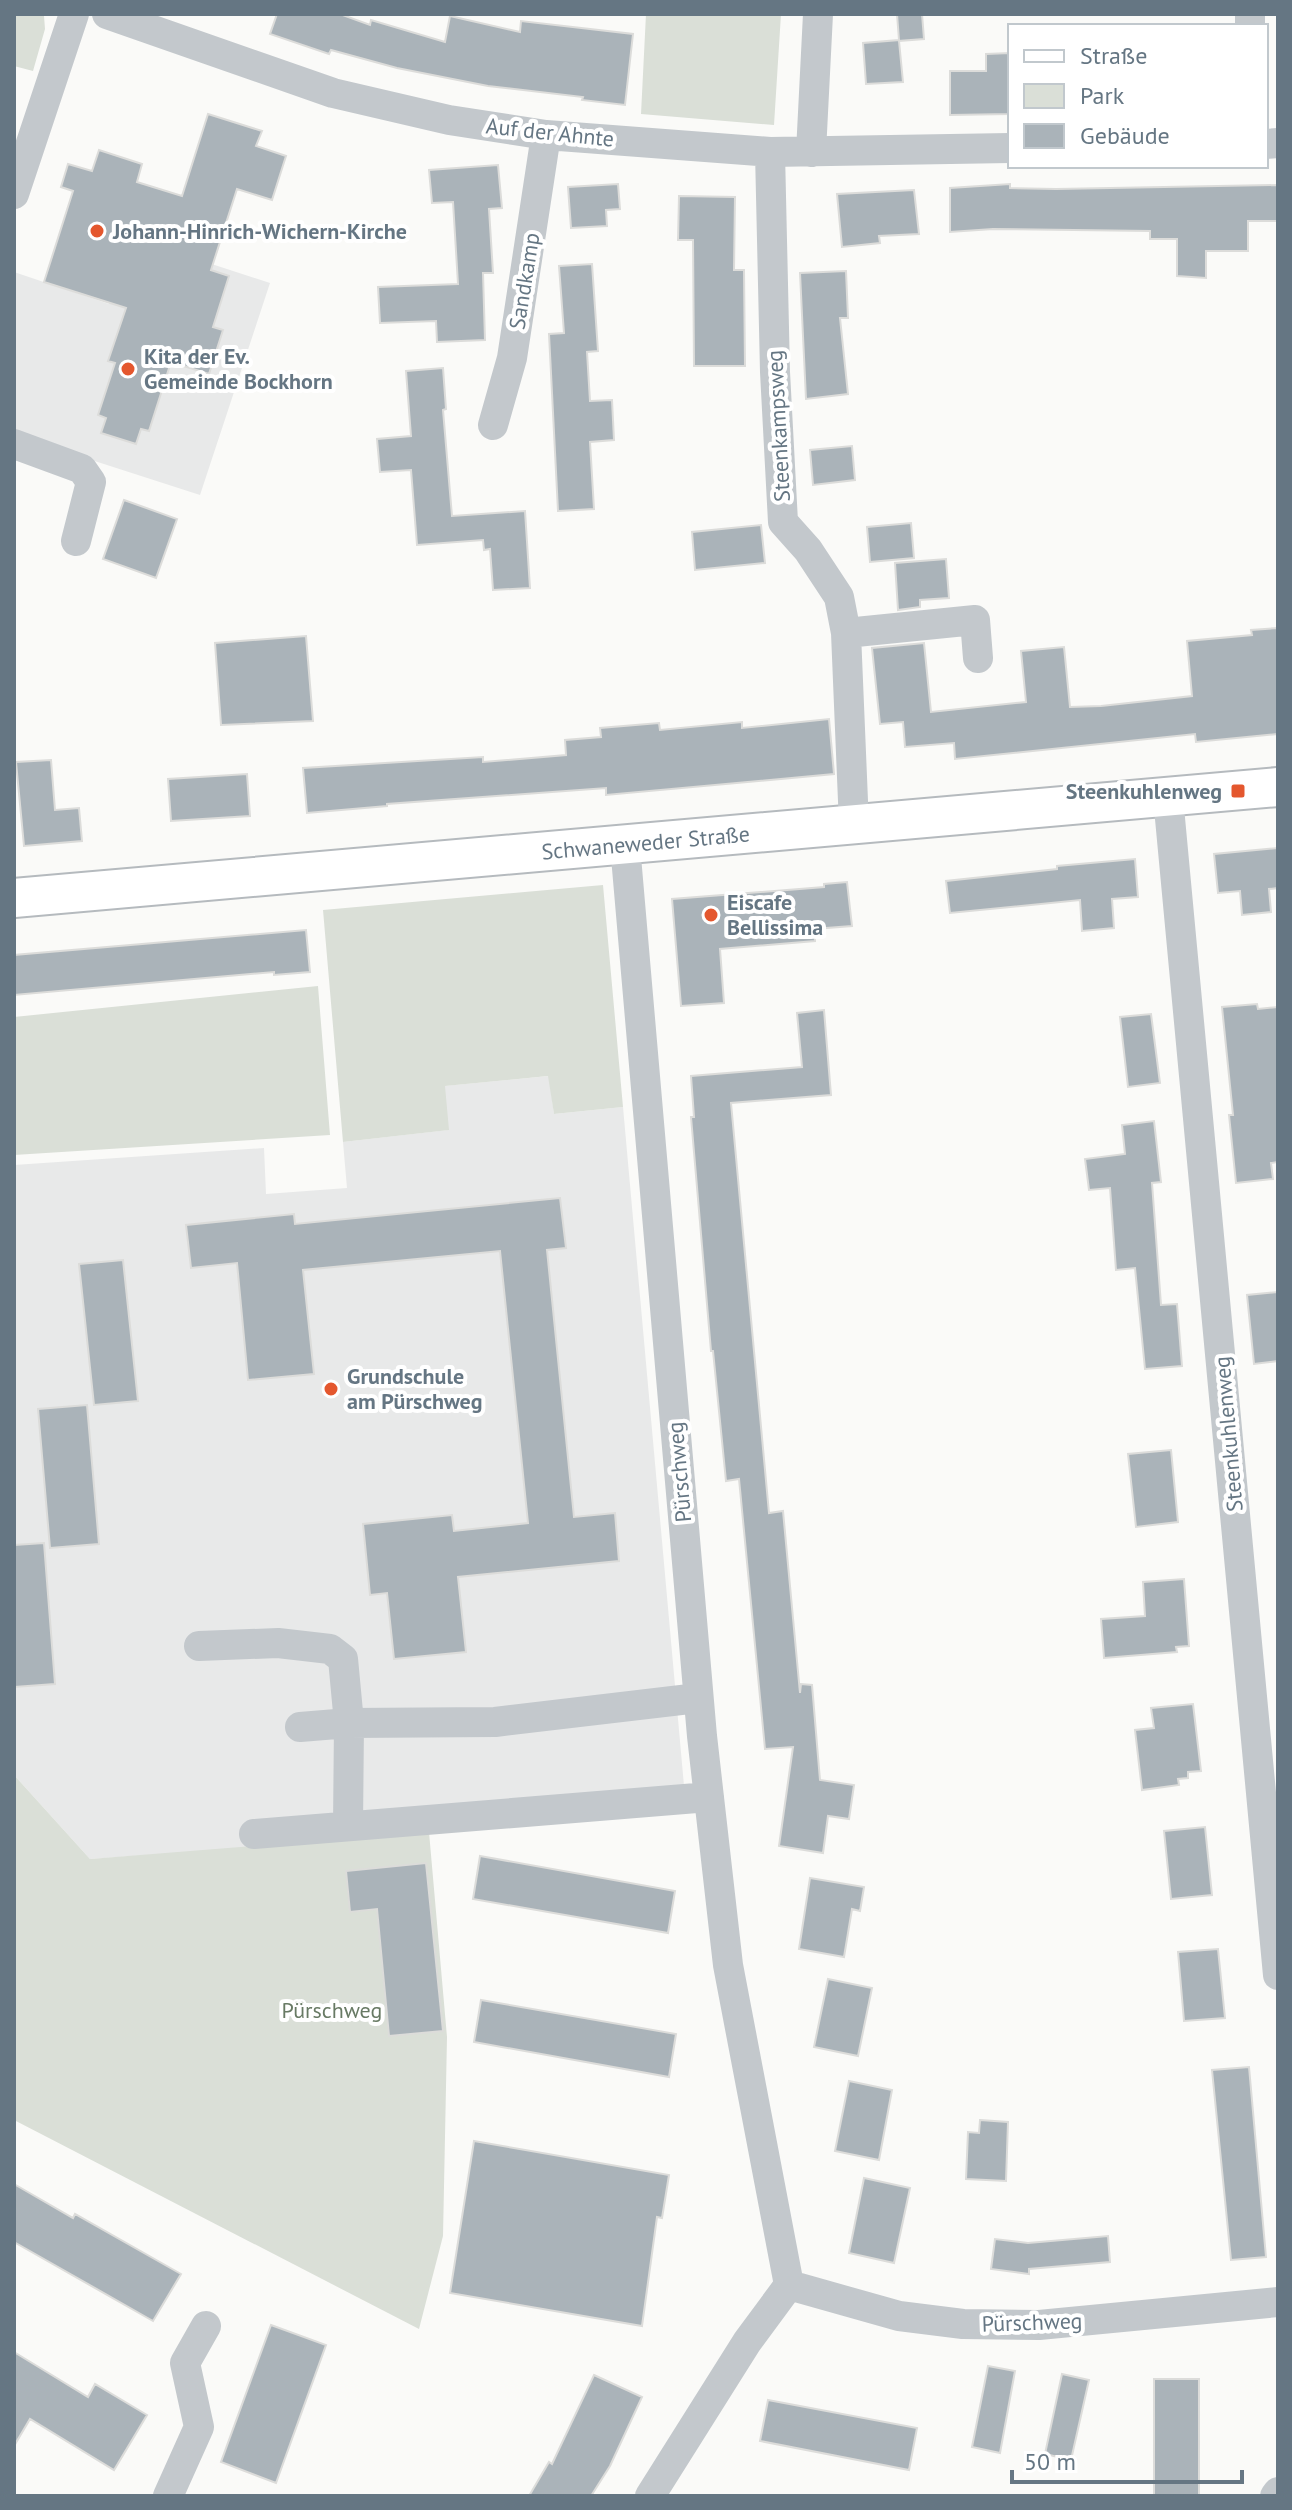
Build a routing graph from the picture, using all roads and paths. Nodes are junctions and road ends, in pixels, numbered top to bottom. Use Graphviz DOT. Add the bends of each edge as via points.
graph roads {
  1 [pos="74,14"];
  2 [pos="107,14"];
  3 [pos="818,14"];
  4 [pos="546,135"];
  5 [pos="1008,148"];
  6 [pos="770,152"];
  7 [pos="811,152"];
  8 [pos="14,194"];
  9 [pos="493,425"];
  10 [pos="14,444"];
  11 [pos="76,541"];
  12 [pos="846,633"];
  13 [pos="978,658"];
  14 [pos="1278,787"];
  15 [pos="1168,797"];
  16 [pos="854,825"];
  17 [pos="625,845"];
  18 [pos="14,898"];
  19 [pos="199,1646"];
  20 [pos="698,1698"];
  21 [pos="349,1723"];
  22 [pos="300,1727"];
  23 [pos="709,1797"];
  24 [pos="348,1826"];
  25 [pos="254,1834"];
  26 [pos="1278,1975"];
  27 [pos="789,2285"];
  28 [pos="1278,2302"];
  29 [pos="206,2326"];
  30 [pos="168,2496"];
  31 [pos="650,2496"];
  1 -- 8 [label="street"];
  2 -- 4 [label="street, Auf der Ahnte" via="333,93 449,120"];
  3 -- 7 [label="street"];
  4 -- 6 [label="street, Auf der Ahnte"];
  4 -- 9 [label="street, Sandkamp" via="512,358"];
  5 -- 7 [label="street, Auf der Ahnte"];
  6 -- 7 [label="street, Auf der Ahnte"];
  6 -- 12 [label="street, Steenkampsweg" via="783,522 839,597"];
  10 -- 11 [label="street" via="82,469 91,482"];
  12 -- 13 [label="street" via="975,620"];
  12 -- 16 [label="street, Steenkampsweg"];
  14 -- 15 [label="main road, Schwaneweder Straße"];
  15 -- 16 [label="main road, Schwaneweder Straße"];
  15 -- 26 [label="street, Steenkuhlenweg"];
  16 -- 17 [label="main road, Schwaneweder Straße"];
  17 -- 18 [label="main road, Schwaneweder Straße"];
  17 -- 20 [label="street, Pürschweg"];
  19 -- 21 [label="street" via="278,1643 330,1649 343,1659"];
  20 -- 21 [label="street" via="495,1722"];
  20 -- 23 [label="street, Pürschweg"];
  21 -- 22 [label="street"];
  21 -- 24 [label="street"];
  23 -- 24 [label="street"];
  23 -- 27 [label="street, Pürschweg" via="728,1965"];
  24 -- 25 [label="street"];
  27 -- 28 [label="street, Pürschweg" via="899,2316 963,2324 1039,2325"];
  27 -- 31 [label="street"];
  29 -- 30 [label="street" via="185,2363 199,2427"];
}
